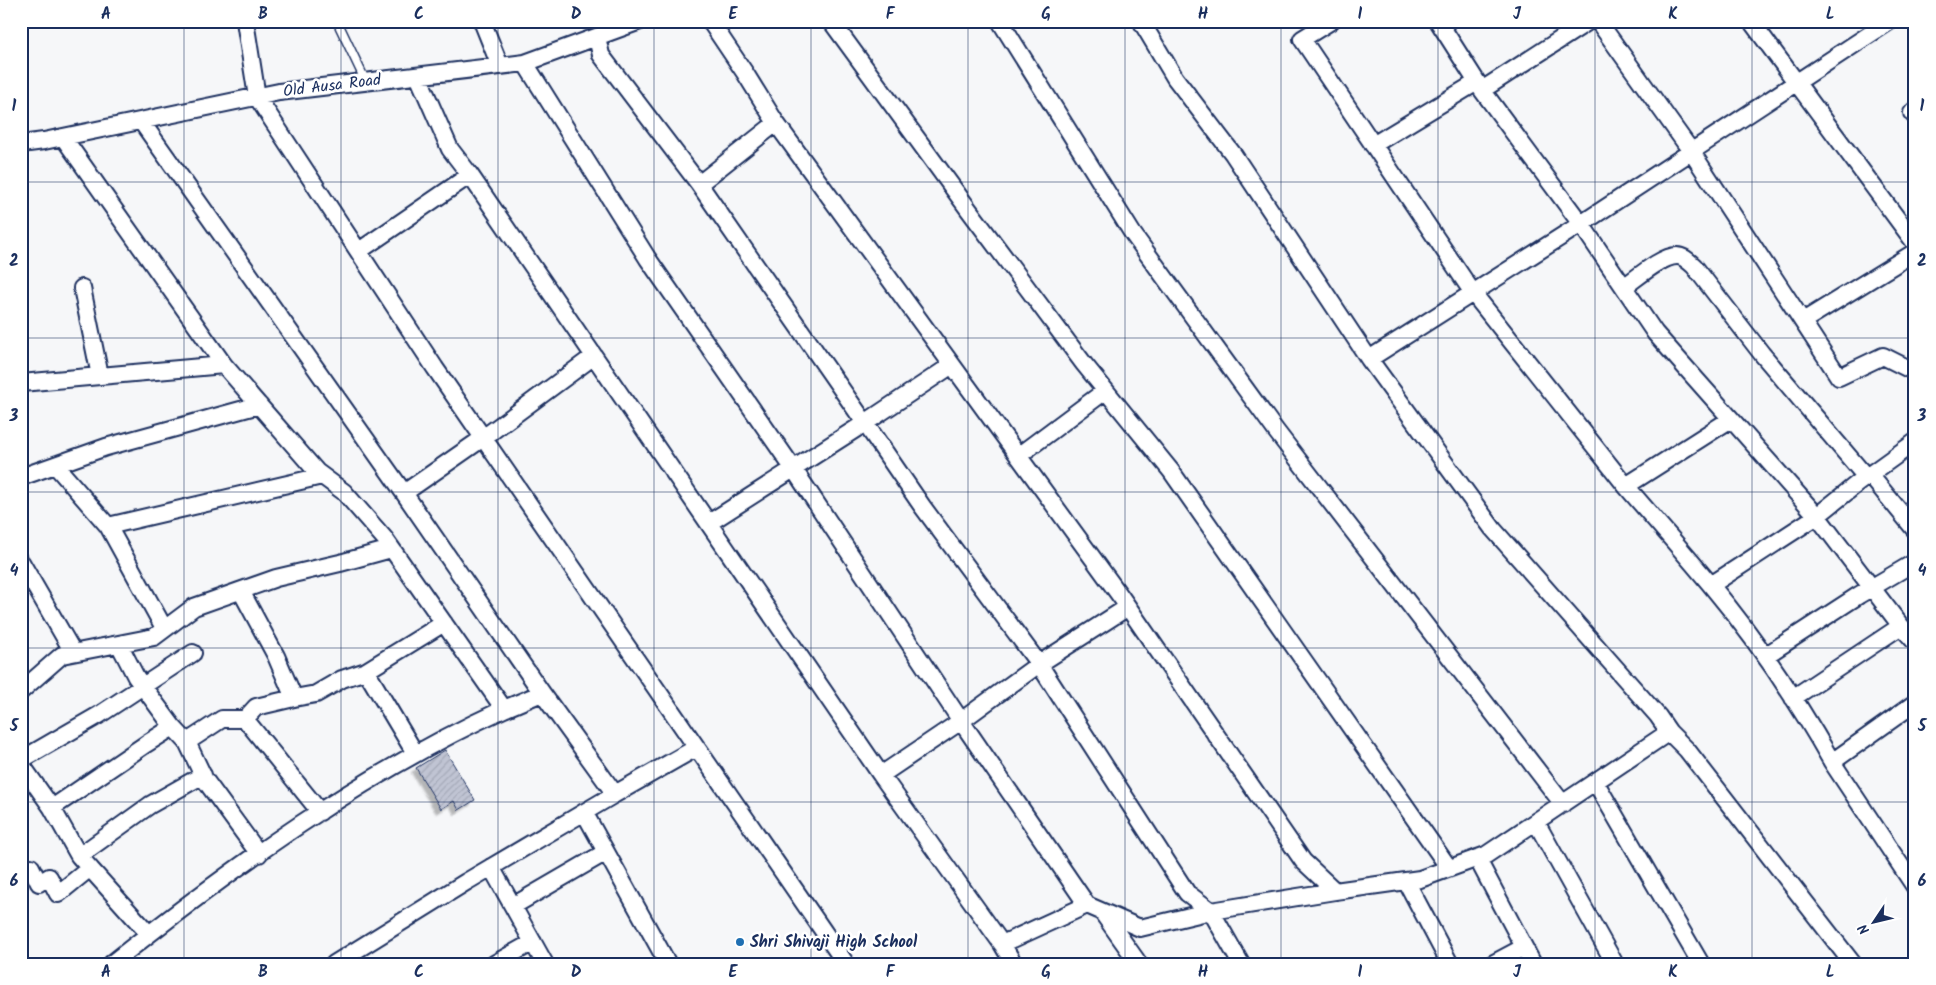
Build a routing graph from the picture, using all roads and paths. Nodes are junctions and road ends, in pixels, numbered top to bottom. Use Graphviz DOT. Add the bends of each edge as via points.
graph roads {
  1 [pos="245,21"];
  2 [pos="337,21"];
  3 [pos="482,21"];
  4 [pos="640,21"];
  5 [pos="710,21"];
  6 [pos="831,21"];
  7 [pos="1000,21"];
  8 [pos="1141,21"];
  9 [pos="1438,21"];
  10 [pos="1589,21"];
  11 [pos="1598,21"];
  12 [pos="1751,21"];
  13 [pos="1890,21"];
  14 [pos="1326,23"];
  15 [pos="612,26"];
  16 [pos="598,37"];
  17 [pos="525,63"];
  18 [pos="500,66"];
  19 [pos="418,76"];
  20 [pos="366,82"];
  21 [pos="1796,83"];
  22 [pos="1480,86"];
  23 [pos="257,97"];
  24 [pos="1915,110"];
  25 [pos="1915,116"];
  26 [pos="141,121"];
  27 [pos="776,123"];
  28 [pos="63,137"];
  29 [pos="21,144"];
  30 [pos="1373,145"];
  31 [pos="1691,151"];
  32 [pos="470,175"];
  33 [pos="699,184"];
  34 [pos="1582,224"];
  35 [pos="1915,243"];
  36 [pos="359,251"];
  37 [pos="1915,252"];
  38 [pos="1624,287"];
  39 [pos="82,288"];
  40 [pos="1473,293"];
  41 [pos="1803,321"];
  42 [pos="594,356"];
  43 [pos="1369,359"];
  44 [pos="224,365"];
  45 [pos="952,365"];
  46 [pos="1915,372"];
  47 [pos="100,376"];
  48 [pos="21,383"];
  49 [pos="1105,391"];
  50 [pos="259,405"];
  51 [pos="1731,419"];
  52 [pos="865,423"];
  53 [pos="483,438"];
  54 [pos="1915,442"];
  55 [pos="1018,456"];
  56 [pos="54,465"];
  57 [pos="794,468"];
  58 [pos="322,476"];
  59 [pos="1868,476"];
  60 [pos="21,477"];
  61 [pos="1626,486"];
  62 [pos="404,493"];
  63 [pos="1909,511"];
  64 [pos="1817,516"];
  65 [pos="709,523"];
  66 [pos="108,526"];
  67 [pos="1915,530"];
  68 [pos="392,549"];
  69 [pos="21,562"];
  70 [pos="1915,562"];
  71 [pos="1711,585"];
  72 [pos="1871,587"];
  73 [pos="241,591"];
  74 [pos="1128,607"];
  75 [pos="444,623"];
  76 [pos="1901,626"];
  77 [pos="164,628"];
  78 [pos="1915,642"];
  79 [pos="119,644"];
  80 [pos="73,652"];
  81 [pos="193,652"];
  82 [pos="1765,656"];
  83 [pos="1039,664"];
  84 [pos="366,671"];
  85 [pos="143,685"];
  86 [pos="21,691"];
  87 [pos="542,693"];
  88 [pos="294,698"];
  89 [pos="1793,698"];
  90 [pos="1915,703"];
  91 [pos="504,709"];
  92 [pos="245,720"];
  93 [pos="962,722"];
  94 [pos="173,727"];
  95 [pos="1669,732"];
  96 [pos="187,742"];
  97 [pos="696,748"];
  98 [pos="415,754"];
  99 [pos="21,762"];
  100 [pos="1832,762"];
  101 [pos="203,775"];
  102 [pos="881,775"];
  103 [pos="1596,783"];
  104 [pos="615,794"];
  105 [pos="1563,804"];
  106 [pos="52,808"];
  107 [pos="320,812"];
  108 [pos="584,812"];
  109 [pos="1536,822"];
  110 [pos="606,852"];
  111 [pos="259,854"];
  112 [pos="1477,858"];
  113 [pos="85,862"];
  114 [pos="491,867"];
  115 [pos="1449,868"];
  116 [pos="21,874"];
  117 [pos="1406,881"];
  118 [pos="1915,887"];
  119 [pos="1334,891"];
  120 [pos="513,906"];
  121 [pos="1095,908"];
  122 [pos="1211,911"];
  123 [pos="149,934"];
  124 [pos="533,942"];
  125 [pos="1002,944"];
  126 [pos="1524,947"];
  127 [pos="111,964"];
  128 [pos="334,964"];
  129 [pos="494,964"];
  130 [pos="546,964"];
  131 [pos="668,964"];
  132 [pos="846,964"];
  133 [pos="1014,964"];
  134 [pos="1139,964"];
  135 [pos="1241,964"];
  136 [pos="1450,964"];
  137 [pos="1492,964"];
  138 [pos="1532,964"];
  139 [pos="1615,964"];
  140 [pos="1701,964"];
  141 [pos="1853,964"];
  1 -- 23 [label="street"];
  2 -- 20 [label="lane"];
  3 -- 18 [label="street"];
  4 -- 15 [label="street, Old Ausa Road"];
  5 -- 27 [label="street"];
  6 -- 49 [label="street"];
  7 -- 105 [label="street" via="1133,234 1276,431"];
  8 -- 43 [label="street" via="1175,78 1233,154"];
  9 -- 22 [label="street"];
  10 -- 22 [label="street"];
  11 -- 31 [label="street"];
  12 -- 21 [label="street"];
  13 -- 21 [label="street"];
  14 -- 30 [label="street" via="1302,39"];
  15 -- 16 [label="street, Old Ausa Road"];
  16 -- 17 [label="street, Old Ausa Road"];
  16 -- 33 [label="street" via="601,55"];
  17 -- 18 [label="street, Old Ausa Road"];
  17 -- 57 [label="street" via="648,259"];
  18 -- 19 [label="street, Old Ausa Road"];
  19 -- 20 [label="street, Old Ausa Road"];
  19 -- 32 [label="street" via="450,149"];
  20 -- 23 [label="street, Old Ausa Road"];
  21 -- 31 [label="street"];
  21 -- 35 [label="street"];
  22 -- 30 [label="street"];
  22 -- 34 [label="street"];
  23 -- 26 [label="street, Old Ausa Road"];
  23 -- 36 [label="street"];
  24 -- 25 [label="street" via="1912,112"];
  26 -- 28 [label="street, Old Ausa Road"];
  26 -- 62 [label="street"];
  27 -- 33 [label="street"];
  27 -- 45 [label="street"];
  28 -- 29 [label="street, Old Ausa Road"];
  28 -- 44 [label="street"];
  30 -- 40 [label="street"];
  31 -- 34 [label="street"];
  31 -- 41 [label="street"];
  32 -- 36 [label="street"];
  32 -- 42 [label="street"];
  33 -- 52 [label="street"];
  34 -- 38 [label="street"];
  34 -- 40 [label="street"];
  36 -- 53 [label="street"];
  37 -- 41 [label="street"];
  38 -- 51 [label="street" via="1655,333"];
  38 -- 59 [label="street" via="1665,259 1685,258"];
  39 -- 47 [label="street"];
  40 -- 43 [label="street"];
  40 -- 61 [label="street"];
  41 -- 46 [label="street" via="1839,377 1883,356"];
  42 -- 53 [label="street"];
  42 -- 65 [label="street"];
  43 -- 95 [label="street" via="1493,529"];
  44 -- 47 [label="street"];
  44 -- 50 [label="street"];
  45 -- 52 [label="street"];
  45 -- 55 [label="street"];
  47 -- 48 [label="street"];
  49 -- 55 [label="street"];
  49 -- 115 [label="street" via="1171,471"];
  50 -- 56 [label="street" via="106,447"];
  50 -- 58 [label="street"];
  51 -- 61 [label="street"];
  51 -- 64 [label="street"];
  52 -- 57 [label="street"];
  52 -- 83 [label="street"];
  53 -- 62 [label="street"];
  53 -- 97 [label="street"];
  54 -- 59 [label="street"];
  55 -- 74 [label="street"];
  56 -- 60 [label="street"];
  56 -- 66 [label="street"];
  57 -- 65 [label="street"];
  57 -- 93 [label="street"];
  58 -- 66 [label="street"];
  58 -- 68 [label="street" via="344,492"];
  59 -- 63 [label="street"];
  59 -- 64 [label="street"];
  61 -- 71 [label="street"];
  62 -- 87 [label="street"];
  63 -- 67 [label="street"];
  64 -- 71 [label="street"];
  64 -- 72 [label="street"];
  65 -- 102 [label="street"];
  66 -- 77 [label="street"];
  68 -- 73 [label="street" via="276,578"];
  68 -- 75 [label="street"];
  69 -- 80 [label="street"];
  70 -- 72 [label="street"];
  71 -- 82 [label="street"];
  72 -- 76 [label="street"];
  72 -- 82 [label="street"];
  73 -- 77 [label="street" via="194,608"];
  73 -- 88 [label="street" via="276,656"];
  74 -- 83 [label="street"];
  74 -- 119 [label="street" via="1304,861"];
  75 -- 84 [label="street"];
  75 -- 91 [label="street"];
  76 -- 78 [label="street"];
  76 -- 89 [label="street"];
  77 -- 79 [label="street" via="154,636"];
  79 -- 80 [label="street"];
  79 -- 85 [label="street"];
  80 -- 86 [label="street" via="62,655"];
  81 -- 85 [label="street"];
  82 -- 89 [label="street"];
  83 -- 93 [label="street"];
  83 -- 122 [label="street" via="1187,893"];
  84 -- 88 [label="street" via="342,679 316,694"];
  84 -- 98 [label="street"];
  85 -- 94 [label="street"];
  85 -- 99 [label="street"];
  87 -- 91 [label="street"];
  87 -- 104 [label="street"];
  88 -- 92 [label="street" via="256,708"];
  89 -- 100 [label="street"];
  90 -- 100 [label="street"];
  91 -- 98 [label="street"];
  92 -- 96 [label="street" via="222,718"];
  92 -- 107 [label="street"];
  93 -- 102 [label="street"];
  93 -- 121 [label="street"];
  94 -- 96 [label="street"];
  94 -- 106 [label="street"];
  95 -- 103 [label="street"];
  95 -- 141 [label="street" via="1687,750"];
  96 -- 101 [label="street"];
  97 -- 104 [label="street"];
  97 -- 132 [label="street"];
  98 -- 107 [label="street"];
  99 -- 106 [label="street"];
  100 -- 118 [label="street"];
  101 -- 111 [label="street"];
  101 -- 113 [label="street" via="150,805"];
  102 -- 125 [label="street"];
  103 -- 105 [label="street"];
  103 -- 140 [label="street"];
  104 -- 108 [label="street"];
  105 -- 109 [label="street"];
  106 -- 113 [label="street"];
  107 -- 111 [label="street"];
  108 -- 110 [label="street"];
  108 -- 114 [label="street"];
  109 -- 112 [label="street"];
  109 -- 139 [label="street"];
  110 -- 120 [label="street"];
  110 -- 131 [label="street"];
  111 -- 123 [label="street"];
  112 -- 115 [label="street"];
  112 -- 126 [label="street"];
  113 -- 116 [label="street" via="58,894 49,877 39,883 31,867"];
  113 -- 123 [label="street"];
  114 -- 120 [label="street"];
  114 -- 128 [label="street"];
  115 -- 117 [label="street"];
  117 -- 119 [label="street"];
  117 -- 136 [label="street"];
  119 -- 122 [label="street"];
  120 -- 124 [label="street"];
  121 -- 122 [label="street" via="1140,928"];
  121 -- 125 [label="street"];
  121 -- 134 [label="street"];
  122 -- 135 [label="street"];
  123 -- 127 [label="street"];
  124 -- 129 [label="street"];
  124 -- 130 [label="street"];
  125 -- 133 [label="street"];
  126 -- 137 [label="street"];
  126 -- 138 [label="street"];
}
